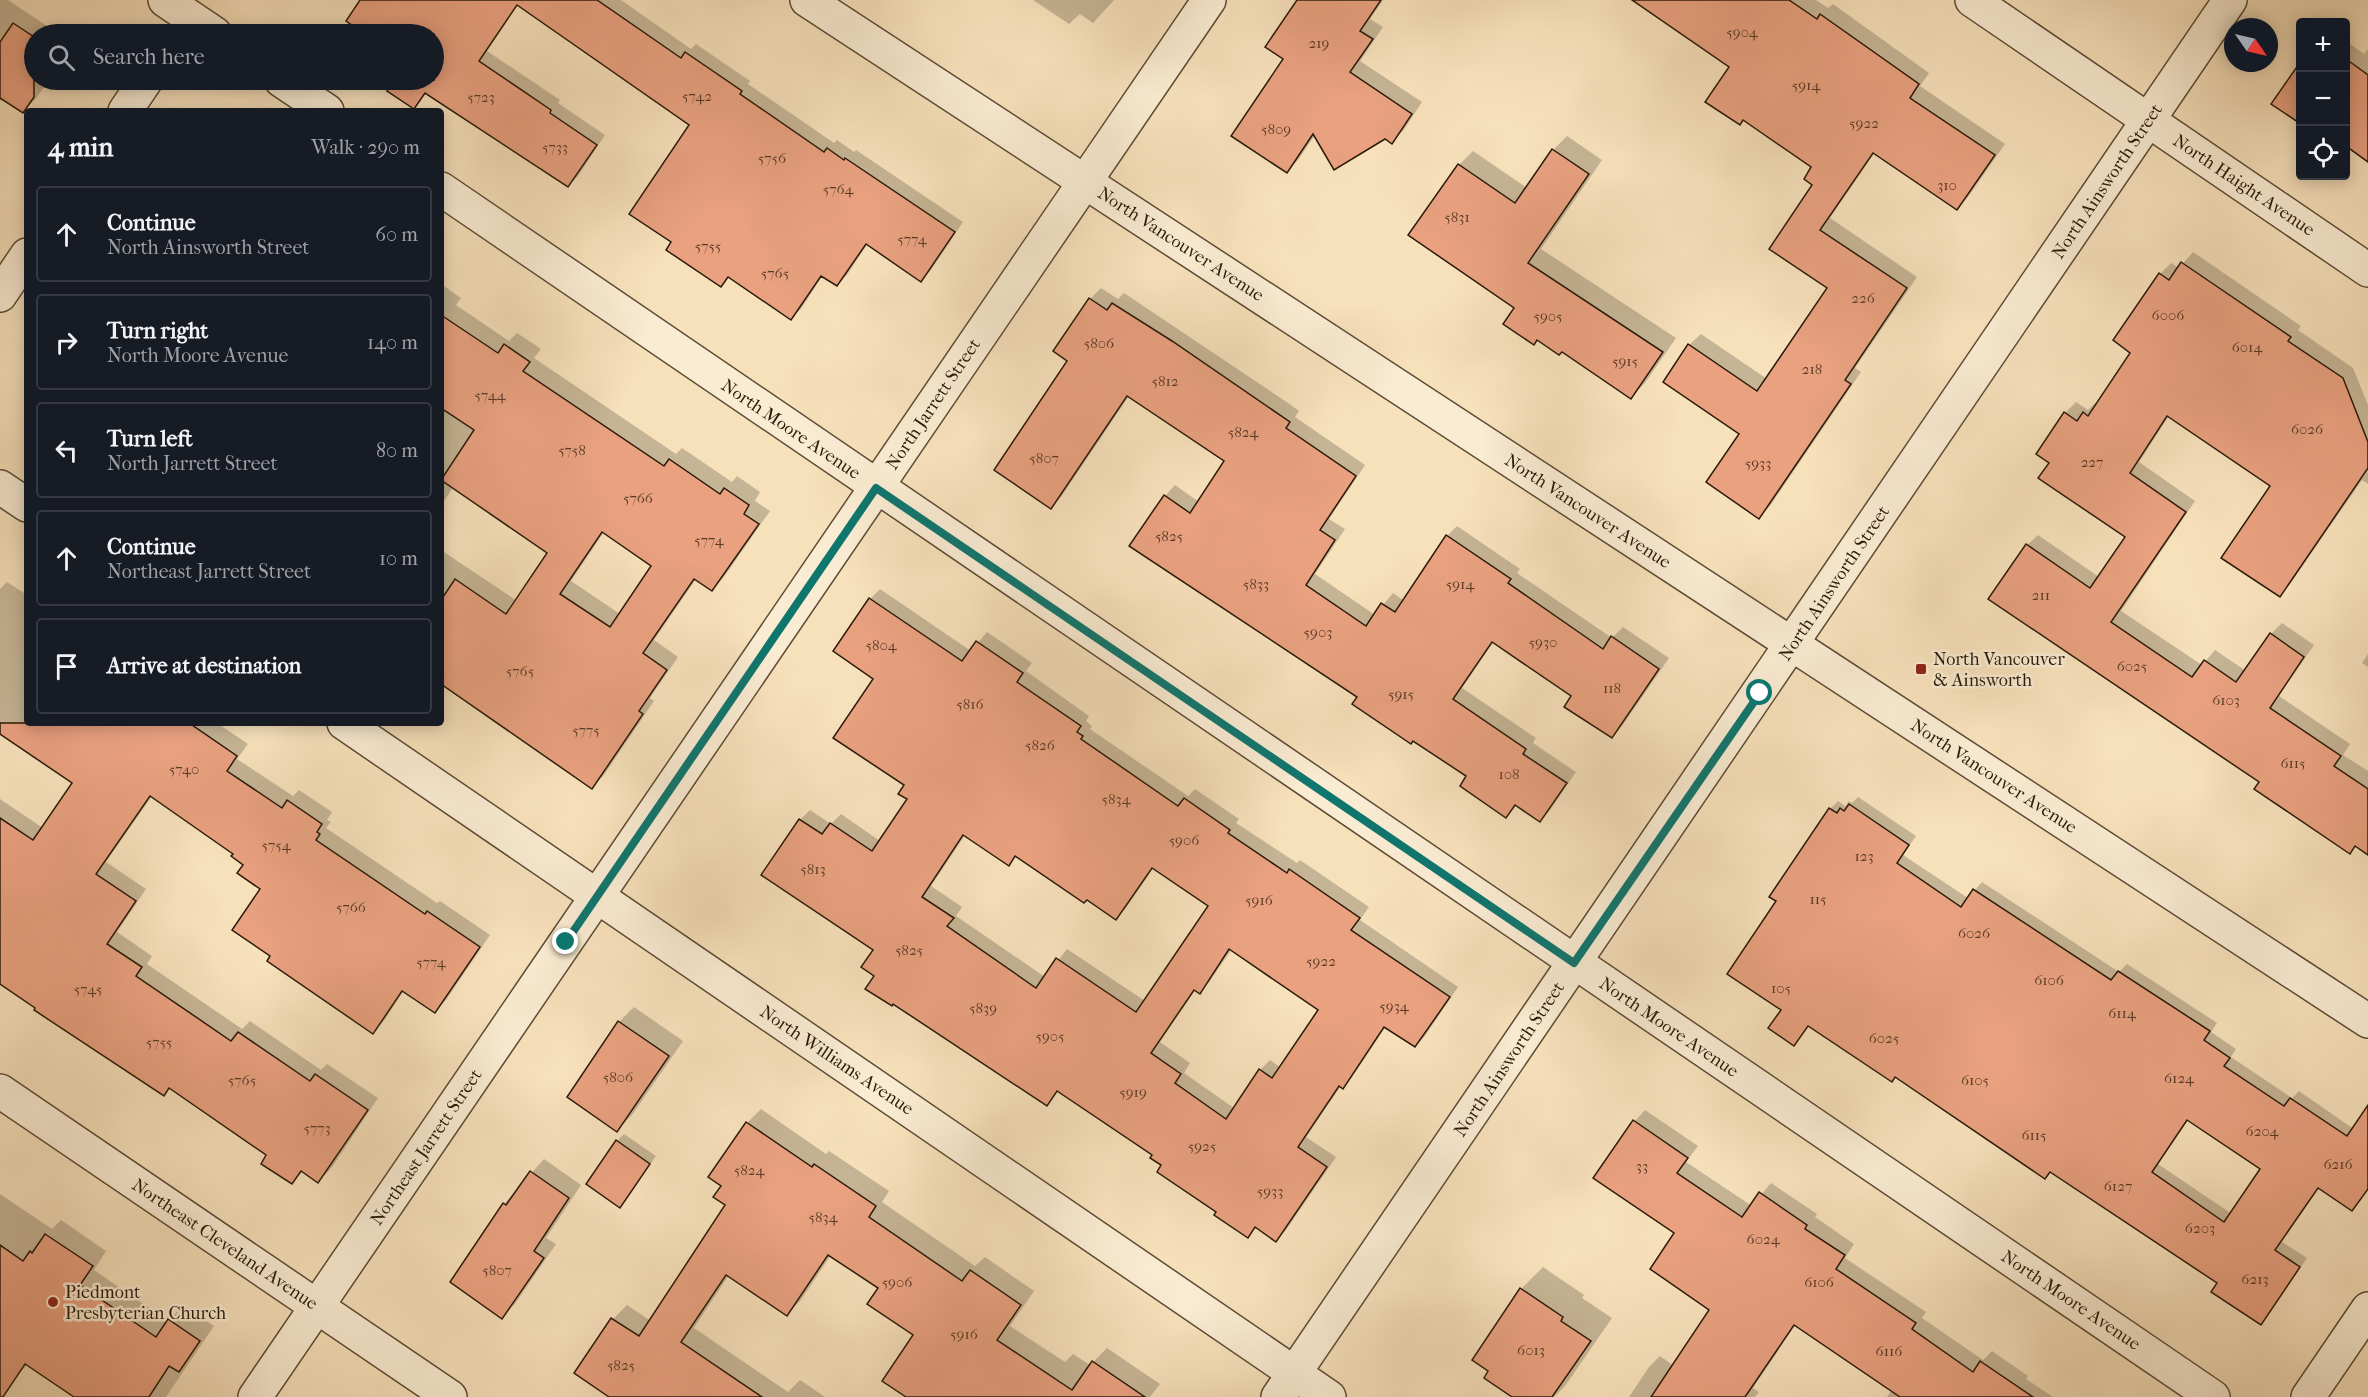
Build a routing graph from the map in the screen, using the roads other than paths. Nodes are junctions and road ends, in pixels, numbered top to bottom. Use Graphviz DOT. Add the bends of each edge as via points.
graph roads {
  1 [pos="807,0"];
  2 [pos="1209,0"];
  3 [pos="1972,0"];
  4 [pos="2230,0"];
  5 [pos="183,13"];
  6 [pos="200,24"];
  7 [pos="139,90"];
  8 [pos="296,90"];
  9 [pos="127,108"];
  10 [pos="323,108"];
  11 [pos="2148,120"];
  12 [pos="1085,182"];
  13 [pos="444,191"];
  14 [pos="24,259"];
  15 [pos="2368,270"];
  16 [pos="0,295"];
  17 [pos="0,487"];
  18 [pos="876,488"];
  19 [pos="24,503"];
  20 [pos="1792,644"];
  21 [pos="348,726"];
  22 [pos="597,897"];
  23 [pos="1574,963"];
  24 [pos="2368,1021"];
  25 [pos="0,1091"];
  26 [pos="317,1307"];
  27 [pos="2368,1309"];
  28 [pos="1286,1385"];
  29 [pos="255,1397"];
  30 [pos="450,1397"];
  31 [pos="1329,1397"];
  32 [pos="2213,1397"];
  33 [pos="2308,1397"];
  1 -- 12 [label="street, North Vancouver Avenue"];
  2 -- 12 [label="street, North Jarrett Street"];
  3 -- 11 [label="street, North Haight Avenue"];
  4 -- 11 [label="street, North Ainsworth Street"];
  5 -- 6 [label="street"];
  7 -- 9 [label="street"];
  8 -- 10 [label="street"];
  11 -- 15 [label="street, North Haight Avenue"];
  11 -- 20 [label="street, North Ainsworth Street"];
  12 -- 18 [label="street, North Jarrett Street"];
  12 -- 20 [label="street, North Vancouver Avenue"];
  13 -- 18 [label="street, North Moore Avenue"];
  14 -- 16 [label="street"];
  17 -- 19 [label="street"];
  18 -- 22 [label="street, North Jarrett Street"];
  18 -- 23 [label="street, North Moore Avenue"];
  20 -- 23 [label="street, North Ainsworth Street"];
  20 -- 24 [label="street, North Vancouver Avenue"];
  21 -- 22 [label="street, North Williams Avenue"];
  22 -- 26 [label="street, Northeast Jarrett Street"];
  22 -- 28 [label="street, North Williams Avenue"];
  23 -- 28 [label="street, North Ainsworth Street"];
  23 -- 32 [label="street, North Moore Avenue"];
  25 -- 26 [label="street, Northeast Cleveland Avenue"];
  26 -- 29 [label="street, Northeast Jarrett Street"];
  26 -- 30 [label="street, Northeast Cleveland Avenue"];
  27 -- 33 [label="street"];
  28 -- 31 [label="street, North Williams Avenue"];
}
